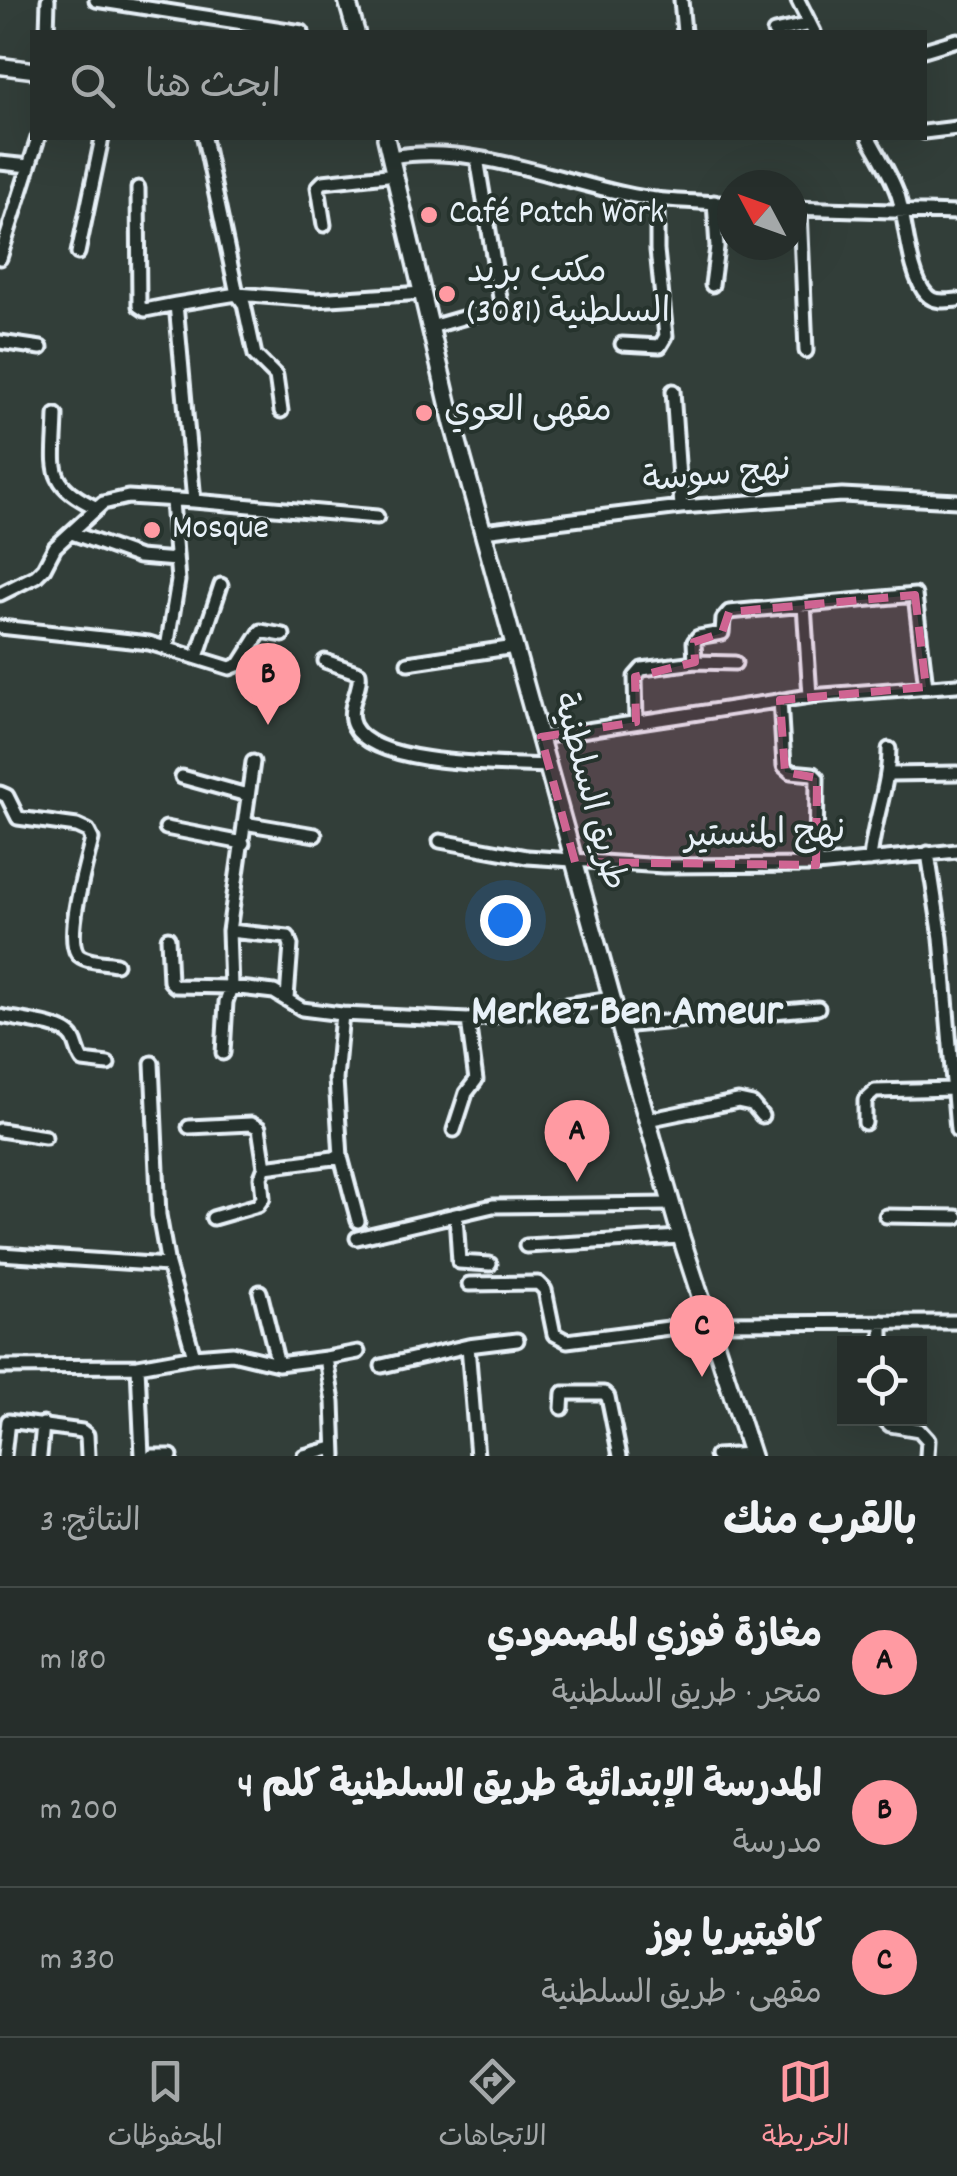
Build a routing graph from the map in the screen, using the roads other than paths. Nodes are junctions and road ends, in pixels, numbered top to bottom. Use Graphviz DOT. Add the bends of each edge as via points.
graph roads {
  1 [pos="48,0"];
  2 [pos="96,0"];
  3 [pos="347,0"];
  4 [pos="680,0"];
  5 [pos="798,0"];
  6 [pos="812,28"];
  7 [pos="47,30"];
  8 [pos="289,30"];
  9 [pos="355,30"];
  10 [pos="684,30"];
  11 [pos="957,40"];
  12 [pos="927,49"];
  13 [pos="0,66"];
  14 [pos="30,70"];
  15 [pos="957,128"];
  16 [pos="927,132"];
  17 [pos="37,140"];
  18 [pos="102,140"];
  19 [pos="204,140"];
  20 [pos="387,140"];
  21 [pos="875,140"];
  22 [pos="392,157"];
  23 [pos="477,158"];
  24 [pos="0,163"];
  25 [pos="29,166"];
  26 [pos="396,174"];
  27 [pos="138,188"];
  28 [pos="657,199"];
  29 [pos="714,202"];
  30 [pos="717,202"];
  31 [pos="807,209"];
  32 [pos="957,213"];
  33 [pos="901,214"];
  34 [pos="324,225"];
  35 [pos="78,253"];
  36 [pos="0,258"];
  37 [pos="800,260"];
  38 [pos="712,286"];
  39 [pos="238,294"];
  40 [pos="423,294"];
  41 [pos="957,300"];
  42 [pos="176,304"];
  43 [pos="431,327"];
  44 [pos="0,342"];
  45 [pos="622,344"];
  46 [pos="41,348"];
  47 [pos="806,351"];
  48 [pos="673,390"];
  49 [pos="281,411"];
  50 [pos="56,416"];
  51 [pos="172,500"];
  52 [pos="194,500"];
  53 [pos="957,502"];
  54 [pos="681,507"];
  55 [pos="96,508"];
  56 [pos="376,517"];
  57 [pos="483,530"];
  58 [pos="72,533"];
  59 [pos="176,560"];
  60 [pos="221,584"];
  61 [pos="0,594"];
  62 [pos="804,605"];
  63 [pos="0,627"];
  64 [pos="283,635"];
  65 [pos="516,646"];
  66 [pos="167,648"];
  67 [pos="197,657"];
  68 [pos="325,661"];
  69 [pos="694,662"];
  70 [pos="734,663"];
  71 [pos="408,664"];
  72 [pos="957,685"];
  73 [pos="926,687"];
  74 [pos="810,696"];
  75 [pos="780,700"];
  76 [pos="636,722"];
  77 [pos="540,737"];
  78 [pos="888,749"];
  79 [pos="253,762"];
  80 [pos="549,766"];
  81 [pos="957,773"];
  82 [pos="888,774"];
  83 [pos="182,776"];
  84 [pos="0,793"];
  85 [pos="247,796"];
  86 [pos="244,822"];
  87 [pos="166,828"];
  88 [pos="315,835"];
  89 [pos="440,842"];
  90 [pos="243,844"];
  91 [pos="957,851"];
  92 [pos="928,853"];
  93 [pos="870,860"];
  94 [pos="575,862"];
  95 [pos="816,865"];
  96 [pos="229,931"];
  97 [pos="168,938"];
  98 [pos="116,964"];
  99 [pos="231,987"];
  100 [pos="286,998"];
  101 [pos="612,998"];
  102 [pos="818,1008"];
  103 [pos="342,1014"];
  104 [pos="0,1016"];
  105 [pos="468,1020"];
  106 [pos="620,1026"];
  107 [pos="223,1053"];
  108 [pos="152,1063"];
  109 [pos="108,1064"];
  110 [pos="954,1089"];
  111 [pos="956,1103"];
  112 [pos="762,1116"];
  113 [pos="647,1120"];
  114 [pos="865,1122"];
  115 [pos="189,1128"];
  116 [pos="0,1130"];
  117 [pos="454,1130"];
  118 [pos="957,1130"];
  119 [pos="45,1137"];
  120 [pos="341,1156"];
  121 [pos="265,1167"];
  122 [pos="671,1204"];
  123 [pos="456,1216"];
  124 [pos="886,1216"];
  125 [pos="957,1217"];
  126 [pos="213,1218"];
  127 [pos="358,1221"];
  128 [pos="681,1237"];
  129 [pos="357,1238"];
  130 [pos="526,1246"];
  131 [pos="0,1254"];
  132 [pos="490,1264"];
  133 [pos="168,1265"];
  134 [pos="469,1284"];
  135 [pos="260,1292"];
  136 [pos="882,1322"];
  137 [pos="957,1322"];
  138 [pos="708,1323"];
  139 [pos="882,1336"];
  140 [pos="517,1340"];
  141 [pos="468,1346"];
  142 [pos="358,1352"];
  143 [pos="194,1356"];
  144 [pos="326,1358"];
  145 [pos="278,1364"];
  146 [pos="138,1366"];
  147 [pos="382,1366"];
  148 [pos="0,1367"];
  149 [pos="562,1408"];
  150 [pos="43,1424"];
  151 [pos="896,1426"];
  152 [pos="334,1452"];
  153 [pos="3,1454"];
  154 [pos="752,1455"];
  155 [pos="40,1456"];
  156 [pos="88,1456"];
  157 [pos="142,1456"];
  158 [pos="152,1456"];
  159 [pos="172,1456"];
  160 [pos="304,1456"];
  161 [pos="477,1456"];
  162 [pos="620,1456"];
  163 [pos="716,1456"];
  164 [pos="927,1456"];
  1 -- 7 [label="street"];
  2 -- 8 [label="street"];
  3 -- 9 [label="main road"];
  4 -- 10 [label="street"];
  5 -- 6 [label="street"];
  11 -- 12 [label="street"];
  13 -- 14 [label="street"];
  15 -- 16 [label="street"];
  17 -- 25 [label="street"];
  18 -- 35 [label="street"];
  19 -- 39 [label="street"];
  20 -- 22 [label="main road, طريق السلطنية"];
  21 -- 33 [label="street"];
  22 -- 23 [label="street" via="418,152"];
  22 -- 26 [label="main road, طريق السلطنية"];
  23 -- 28 [label="street"];
  23 -- 43 [label="street" via="501,304"];
  24 -- 25 [label="street"];
  25 -- 36 [label="street"];
  26 -- 34 [label="street" via="323,182 318,187"];
  26 -- 40 [label="main road, طريق السلطنية"];
  27 -- 42 [label="street" via="140,306"];
  28 -- 29 [label="street"];
  28 -- 45 [label="street" via="666,336 660,346"];
  29 -- 30 [label="street"];
  29 -- 38 [label="street"];
  31 -- 33 [label="street"];
  32 -- 33 [label="street"];
  33 -- 41 [label="street" via="928,298"];
  37 -- 47 [label="street"];
  39 -- 40 [label="street" via="315,300"];
  39 -- 42 [label="street"];
  39 -- 49 [label="street" via="255,355 276,376"];
  40 -- 43 [label="main road, طريق السلطنية"];
  42 -- 52 [label="street"];
  43 -- 57 [label="main road, طريق السلطنية"];
  44 -- 46 [label="street"];
  48 -- 54 [label="street"];
  50 -- 55 [label="street" via="58,482"];
  51 -- 52 [label="street"];
  51 -- 55 [label="street" via="128,498"];
  51 -- 59 [label="street"];
  52 -- 56 [label="street"];
  53 -- 54 [label="street, نهج سوسة" via="842,495"];
  54 -- 57 [label="street, نهج سوسة"];
  55 -- 58 [label="street"];
  57 -- 65 [label="main road, طريق السلطنية"];
  58 -- 59 [label="street" via="138,557"];
  58 -- 61 [label="street" via="36,576"];
  59 -- 66 [label="street"];
  60 -- 67 [label="street"];
  62 -- 69 [label="street" via="730,612 722,633 694,642"];
  62 -- 73 [label="street" via="915,595"];
  62 -- 74 [label="street"];
  63 -- 66 [label="street"];
  64 -- 67 [label="street" via="261,631 234,668"];
  65 -- 71 [label="street"];
  65 -- 77 [label="main road, طريق السلطنية"];
  66 -- 67 [label="street"];
  68 -- 80 [label="street" via="359,673 351,719 360,734 392,752"];
  69 -- 70 [label="street"];
  69 -- 76 [label="street" via="642,669 635,677"];
  72 -- 73 [label="street"];
  73 -- 74 [label="street"];
  74 -- 75 [label="street"];
  75 -- 76 [label="street"];
  75 -- 95 [label="street" via="784,766 818,778"];
  76 -- 77 [label="street"];
  77 -- 80 [label="main road, طريق السلطنية"];
  78 -- 82 [label="street"];
  79 -- 85 [label="street"];
  80 -- 94 [label="main road, طريق السلطنية"];
  81 -- 82 [label="street"];
  82 -- 93 [label="street"];
  83 -- 85 [label="street"];
  84 -- 98 [label="street" via="18,818 88,831 75,947 86,959"];
  85 -- 86 [label="street"];
  86 -- 88 [label="street"];
  86 -- 90 [label="street"];
  87 -- 90 [label="street"];
  89 -- 94 [label="street, نهج المنستير"];
  90 -- 96 [label="street"];
  91 -- 92 [label="street, نهج المنستير"];
  92 -- 93 [label="street, نهج المنستير"];
  92 -- 110 [label="street"];
  93 -- 95 [label="street, نهج المنستير"];
  94 -- 95 [label="street, نهج المنستير"];
  94 -- 101 [label="main road, طريق السلطنية"];
  96 -- 99 [label="street"];
  96 -- 100 [label="street" via="288,937"];
  97 -- 99 [label="street" via="175,986"];
  99 -- 100 [label="street"];
  99 -- 107 [label="street"];
  100 -- 103 [label="street" via="302,1009"];
  101 -- 105 [label="street"];
  101 -- 106 [label="main road, طريق السلطنية"];
  102 -- 106 [label="street"];
  103 -- 105 [label="street"];
  103 -- 120 [label="street" via="336,1078"];
  104 -- 109 [label="street" via="65,1030 83,1061"];
  105 -- 117 [label="street" via="476,1080"];
  106 -- 113 [label="main road, طريق السلطنية"];
  108 -- 133 [label="street"];
  110 -- 111 [label="street"];
  110 -- 114 [label="street" via="875,1091 866,1100"];
  111 -- 118 [label="street"];
  112 -- 113 [label="street" via="752,1104 738,1102"];
  113 -- 122 [label="main road, طريق السلطنية"];
  115 -- 121 [label="street" via="259,1128"];
  116 -- 119 [label="street"];
  120 -- 121 [label="street"];
  120 -- 127 [label="street"];
  121 -- 126 [label="street" via="258,1204"];
  122 -- 123 [label="street" via="492,1206"];
  122 -- 128 [label="main road, طريق السلطنية"];
  123 -- 129 [label="street"];
  123 -- 132 [label="street" via="458,1262"];
  124 -- 125 [label="street"];
  128 -- 130 [label="street"];
  128 -- 138 [label="main road, طريق السلطنية"];
  131 -- 133 [label="street"];
  133 -- 143 [label="street"];
  134 -- 138 [label="street" via="538,1283 554,1334 567,1340"];
  135 -- 145 [label="street"];
  136 -- 137 [label="street"];
  136 -- 138 [label="street"];
  136 -- 139 [label="street"];
  138 -- 154 [label="main road, طريق السلطنية"];
  140 -- 141 [label="street"];
  141 -- 147 [label="street"];
  141 -- 161 [label="street"];
  142 -- 144 [label="street"];
  143 -- 145 [label="street" via="232,1353"];
  143 -- 146 [label="street"];
  144 -- 145 [label="street"];
  144 -- 152 [label="street"];
  146 -- 148 [label="street"];
  146 -- 157 [label="street"];
  149 -- 162 [label="street" via="563,1393 608,1396"];
  150 -- 153 [label="street" via="8,1421"];
  150 -- 155 [label="street"];
  150 -- 156 [label="street" via="82,1431"];
  151 -- 164 [label="street" via="919,1430 928,1440"];
  152 -- 160 [label="street"];
  154 -- 163 [label="street"];
  158 -- 159 [label="street"];
}
